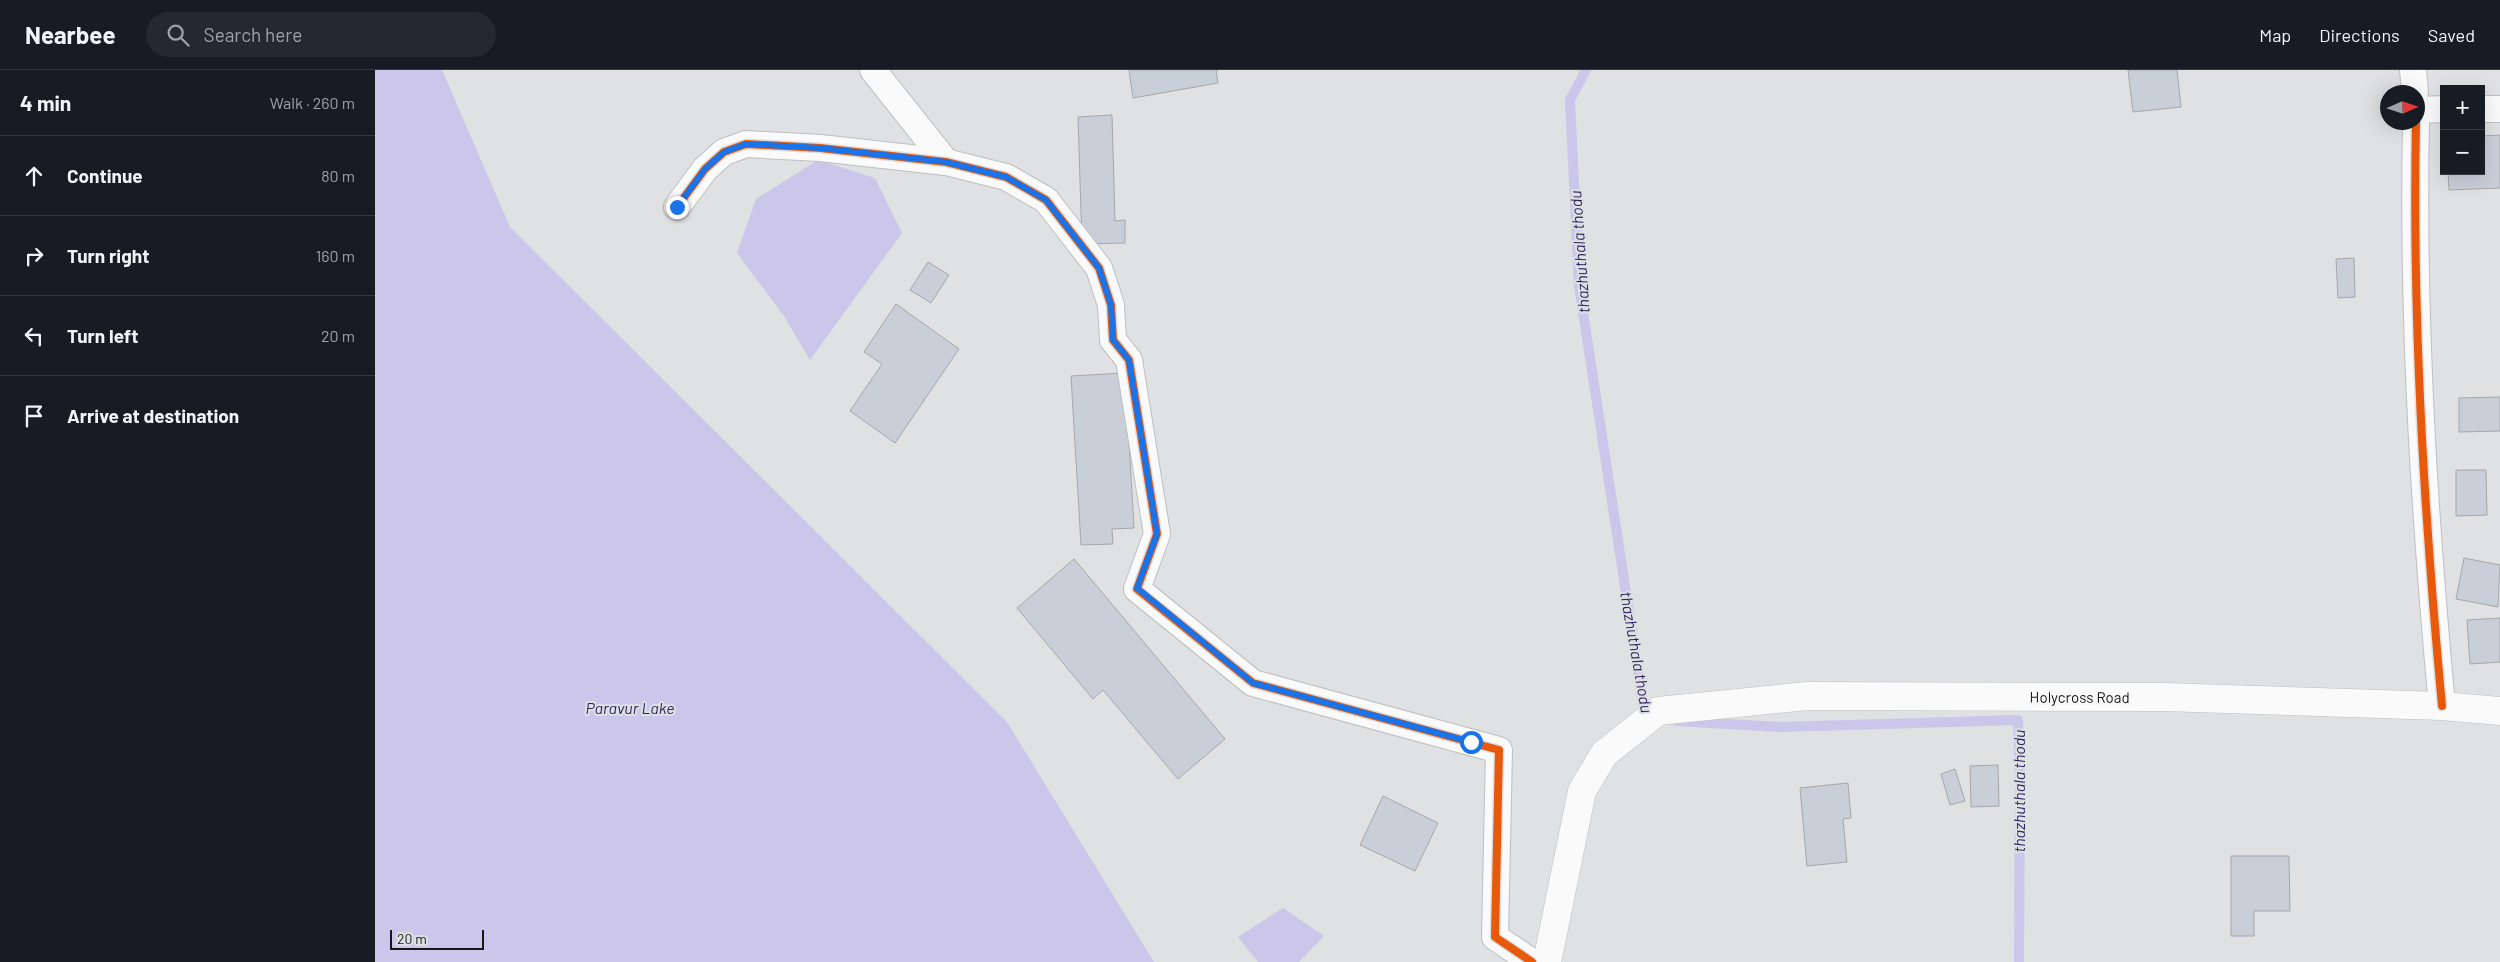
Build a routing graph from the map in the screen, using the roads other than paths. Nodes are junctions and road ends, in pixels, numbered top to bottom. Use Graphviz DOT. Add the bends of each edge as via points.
graph roads {
  1 [pos="873,70"];
  2 [pos="2413,70"];
  3 [pos="2414,85"];
  4 [pos="2440,109"];
  5 [pos="2485,109"];
  6 [pos="2500,109"];
  7 [pos="2425,110"];
  8 [pos="2416,130"];
  9 [pos="946,162"];
  10 [pos="677,207"];
  11 [pos="2442,706"];
  12 [pos="2500,711"];
  13 [pos="1533,962"];
  14 [pos="1547,962"];
  1 -- 9 [label="street"];
  2 -- 3 [label="street"];
  4 -- 7 [label="street"];
  5 -- 6 [label="street"];
  8 -- 11 [label="street" via="2414,230 2418,385 2428,554"];
  9 -- 10 [label="street" via="820,148 746,144 724,152 705,169"];
  9 -- 13 [label="street" via="1006,177 1046,200 1099,268 1111,305 1113,340 1129,360 1157,534 1137,588 1253,683 1499,750 1495,936"];
  11 -- 12 [label="main road, Holycross Road"];
  11 -- 14 [label="main road, Holycross Road" via="2164,697 1807,696 1658,712 1604,754 1582,791"];
}
